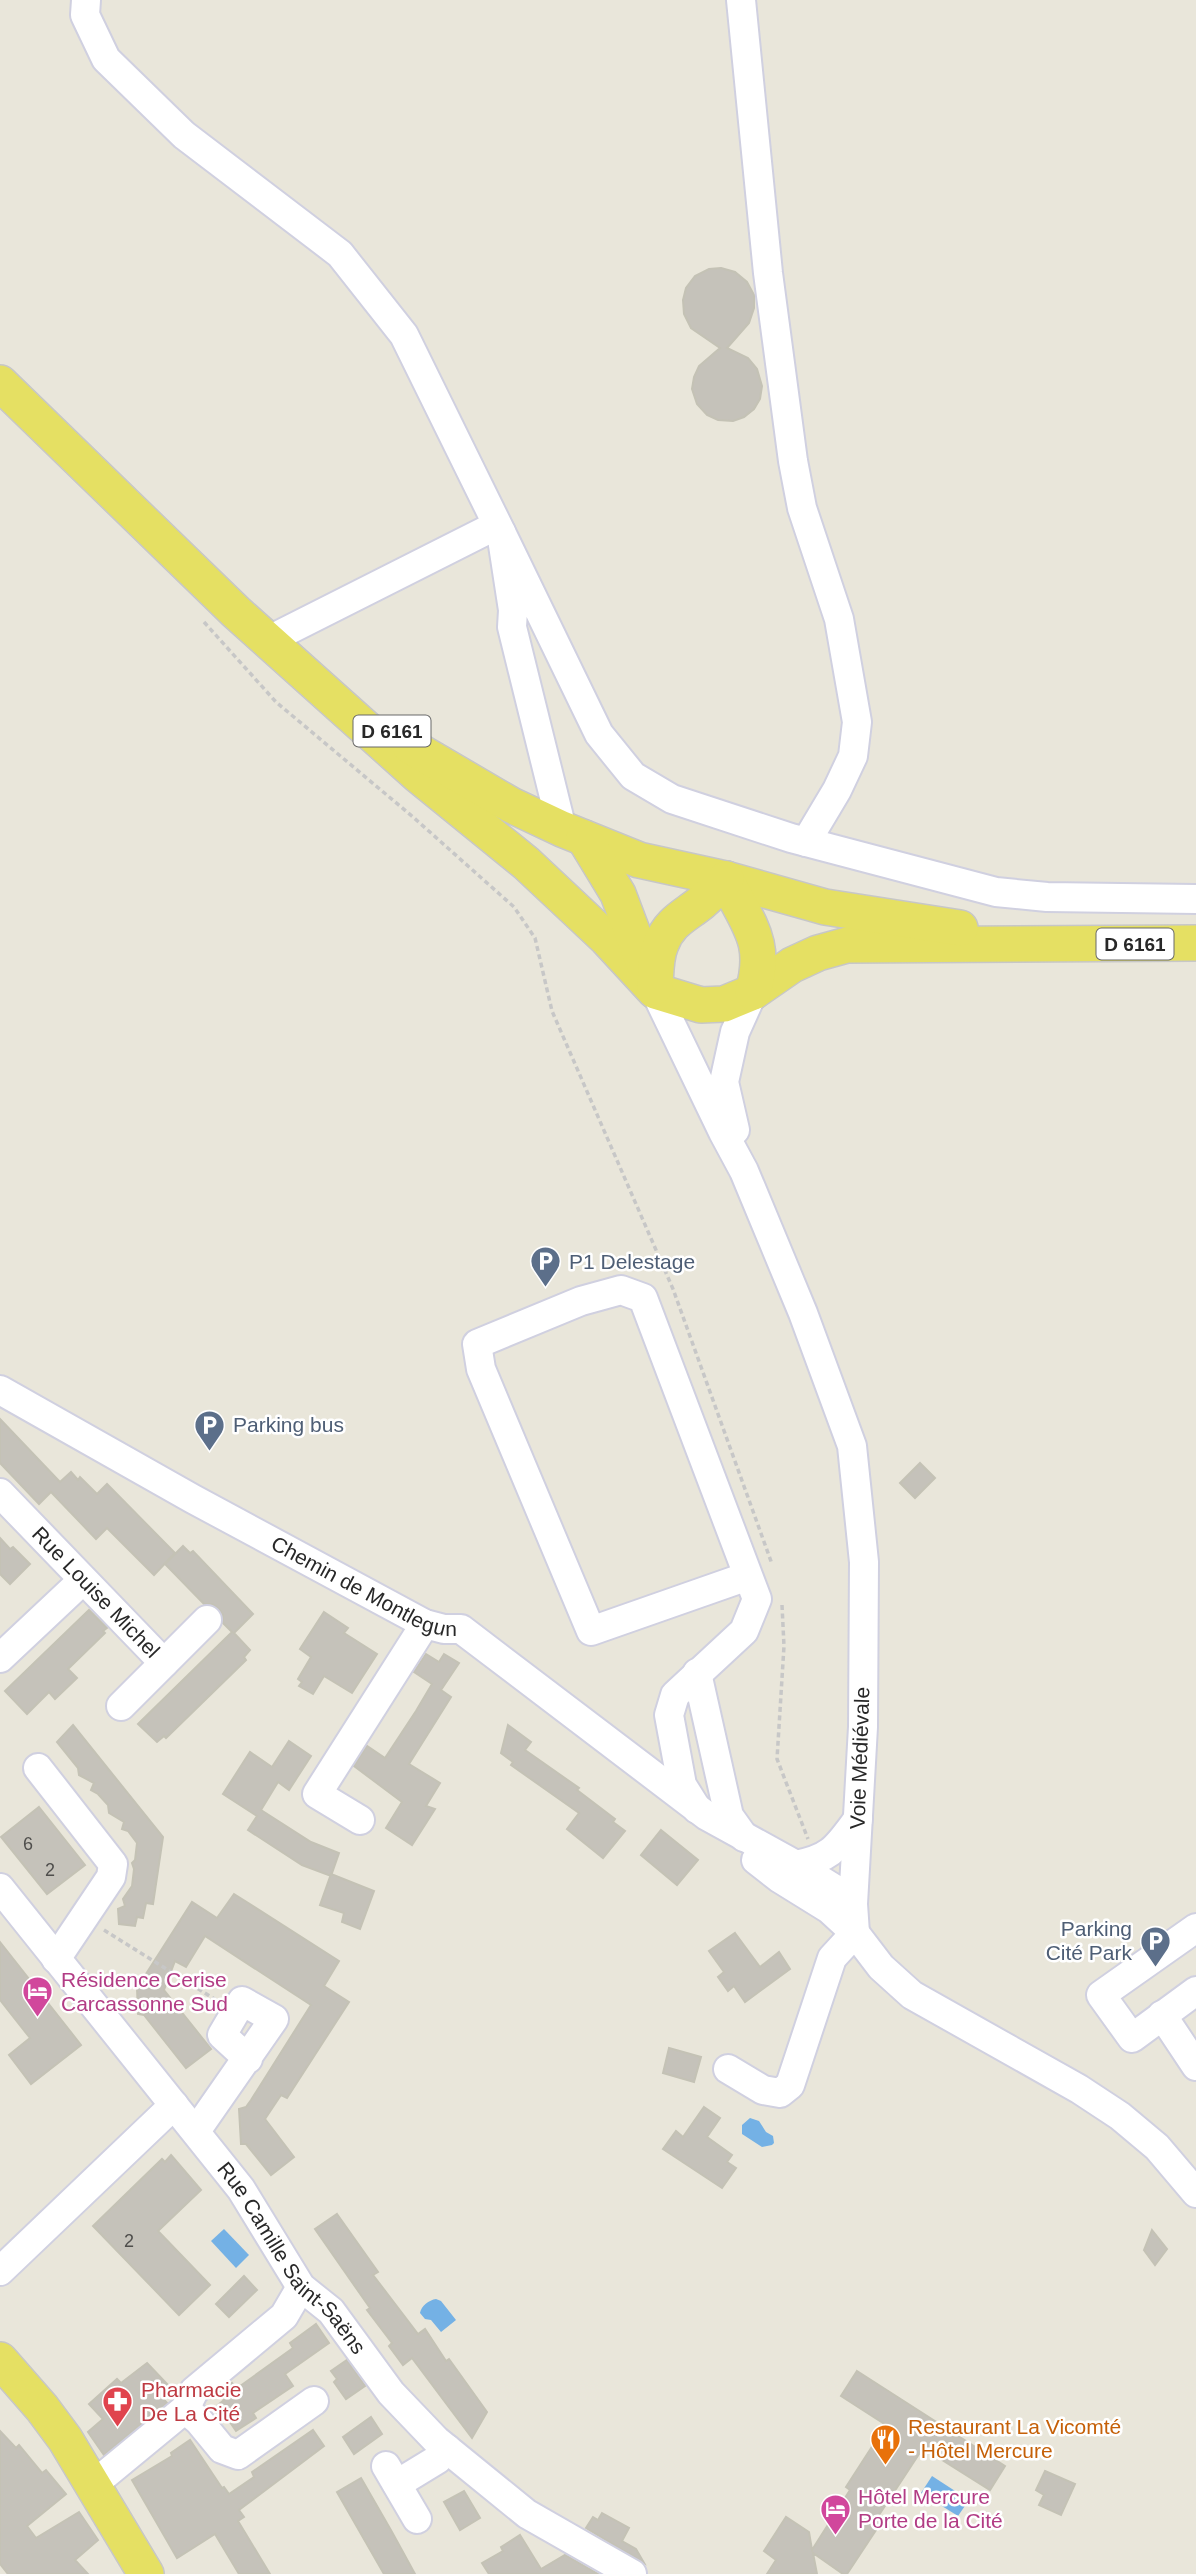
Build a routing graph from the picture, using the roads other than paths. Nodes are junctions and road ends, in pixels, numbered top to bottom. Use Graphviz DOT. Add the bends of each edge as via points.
graph roads {
  1 [pos="86,0"];
  2 [pos="741,0"];
  3 [pos="0,383"];
  4 [pos="499,529"];
  5 [pos="236,611"];
  6 [pos="271,639"];
  7 [pos="573,834"];
  8 [pos="806,842"];
  9 [pos="726,879"];
  10 [pos="1196,898"];
  11 [pos="1196,943"];
  12 [pos="1074,945"];
  13 [pos="655,991"];
  14 [pos="752,992"];
  15 [pos="744,1171"];
  16 [pos="0,1390"];
  17 [pos="0,1493"];
  18 [pos="748,1576"];
  19 [pos="83,1580"];
  20 [pos="207,1620"];
  21 [pos="425,1624"];
  22 [pos="0,1658"];
  23 [pos="164,1663"];
  24 [pos="697,1673"];
  25 [pos="121,1706"];
  26 [pos="38,1768"];
  27 [pos="702,1813"];
  28 [pos="858,1819"];
  29 [pos="360,1820"];
  30 [pos="744,1837"];
  31 [pos="806,1863"];
  32 [pos="0,1888"];
  33 [pos="853,1904"];
  34 [pos="1196,1928"];
  35 [pos="855,1933"];
  36 [pos="57,1959"];
  37 [pos="1196,1991"];
  38 [pos="1162,2015"];
  39 [pos="248,2059"];
  40 [pos="1196,2066"];
  41 [pos="728,2069"];
  42 [pos="174,2105"];
  43 [pos="196,2131"];
  44 [pos="1196,2193"];
  45 [pos="0,2271"];
  46 [pos="302,2287"];
  47 [pos="0,2360"];
  48 [pos="314,2401"];
  49 [pos="185,2409"];
  50 [pos="447,2449"];
  51 [pos="94,2484"];
  52 [pos="417,2519"];
  53 [pos="146,2574"];
  54 [pos="632,2574"];
  1 -- 4 [label="street" via="85,15 106,59 184,135 340,254 404,335"];
  2 -- 8 [label="street" via="768,274 793,461 802,508 839,619 857,722 853,756"];
  3 -- 5 [label="main road, D 6161"];
  4 -- 6 [label="street"];
  4 -- 7 [label="street" via="512,627"];
  4 -- 8 [label="street" via="600,734 633,776 671,799"];
  5 -- 6 [label="main road, D 6161"];
  5 -- 13 [label="main road" via="419,776 526,863"];
  6 -- 7 [label="main road, D 6161" via="419,752 511,805"];
  7 -- 9 [label="main road, D 6161" via="639,860"];
  7 -- 13 [label="main road" via="618,894"];
  8 -- 10 [label="street" via="996,892"];
  9 -- 12 [label="main road, D 6161" via="824,907"];
  9 -- 13 [label="main road" via="670,928 656,961"];
  9 -- 14 [label="main road" via="755,933 759,950"];
  11 -- 12 [label="main road, D 6161"];
  12 -- 14 [label="main road" via="847,945 792,965"];
  13 -- 14 [label="main road" via="701,1005 724,1004"];
  13 -- 15 [label="street"];
  14 -- 15 [label="street" via="735,1032 724,1082"];
  15 -- 28 [label="street, Voie Médiévale" via="852,1446 864,1562"];
  16 -- 21 [label="street, Chemin de Montlegun"];
  17 -- 19 [label="street, Rue Louise Michel"];
  18 -- 18 [label="street" via="643,1298 621,1290 595,1297 477,1344 481,1369 591,1632"];
  18 -- 24 [label="street" via="757,1599 744,1631"];
  19 -- 22 [label="street"];
  19 -- 23 [label="street, Rue Louise Michel"];
  20 -- 23 [label="street"];
  21 -- 27 [label="street, Chemin de Montlegun" via="461,1629"];
  21 -- 29 [label="street" via="317,1794"];
  23 -- 25 [label="street"];
  24 -- 27 [label="street" via="674,1695 669,1715 682,1785"];
  24 -- 30 [label="street" via="729,1816"];
  26 -- 36 [label="street" via="113,1864 111,1877"];
  27 -- 30 [label="street, Chemin de Montlegun"];
  27 -- 35 [label="street, Chemin de Montlegun"];
  28 -- 31 [label="street" via="834,1851"];
  28 -- 33 [label="street, Voie Médiévale"];
  30 -- 31 [label="street, Chemin de Montlegun"];
  31 -- 33 [label="street, Chemin de Montlegun"];
  32 -- 36 [label="street, Rue Camille Saint-Saëns"];
  33 -- 35 [label="street, Voie Médiévale"];
  34 -- 38 [label="street" via="1101,1996 1132,2038"];
  35 -- 41 [label="street" via="832,1958 790,2085 780,2093 763,2090"];
  35 -- 44 [label="street" via="881,1967 912,1995 1120,2116 1157,2147"];
  36 -- 42 [label="street, Rue Camille Saint-Saëns"];
  37 -- 38 [label="street"];
  38 -- 40 [label="street"];
  39 -- 39 [label="street" via="274,2020 242,2001 222,2035"];
  39 -- 43 [label="street"];
  42 -- 43 [label="street, Rue Camille Saint-Saëns"];
  42 -- 45 [label="street"];
  43 -- 46 [label="street, Rue Camille Saint-Saëns" via="241,2189"];
  46 -- 49 [label="street" via="284,2316 194,2391"];
  46 -- 50 [label="street, Rue Camille Saint-Saëns" via="331,2311 391,2393"];
  47 -- 51 [label="main road" via="42,2408"];
  48 -- 49 [label="street" via="238,2455 222,2449"];
  49 -- 51 [label="street"];
  50 -- 52 [label="street" via="438,2459 391,2475"];
  50 -- 54 [label="street, Rue Camille Saint-Saëns" via="527,2514"];
  51 -- 53 [label="main road"];
}
